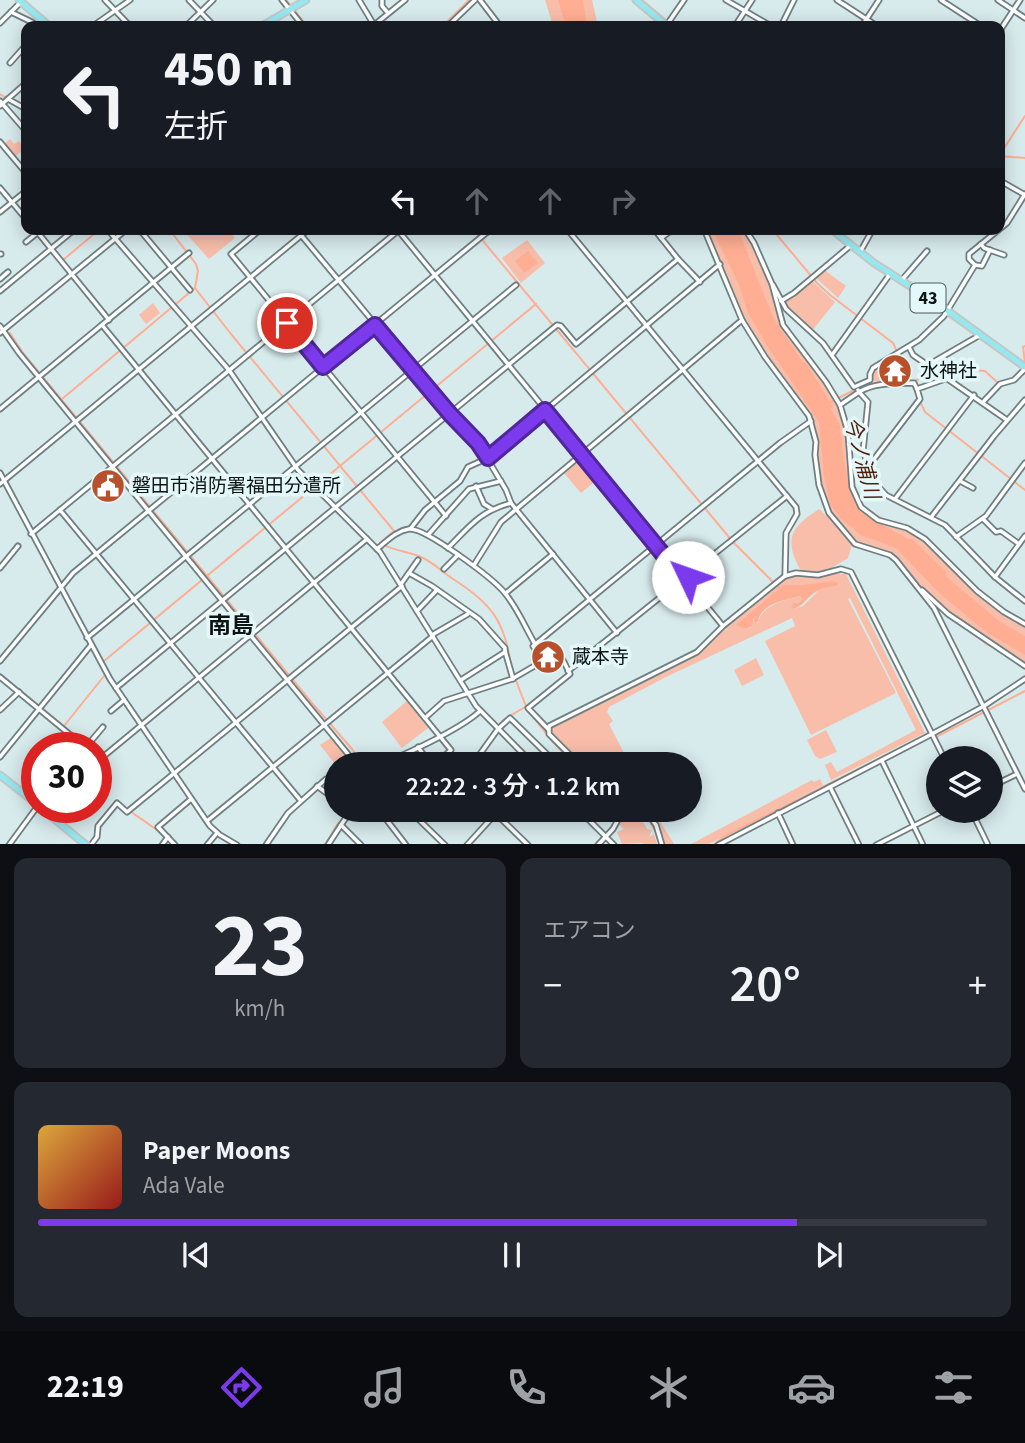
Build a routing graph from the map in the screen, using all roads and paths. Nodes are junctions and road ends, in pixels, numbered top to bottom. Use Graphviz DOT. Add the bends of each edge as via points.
graph roads {
  1 [pos="105,0"];
  2 [pos="130,0"];
  3 [pos="189,0"];
  4 [pos="213,0"];
  5 [pos="282,0"];
  6 [pos="306,0"];
  7 [pos="359,0"];
  8 [pos="382,0"];
  9 [pos="405,0"];
  10 [pos="477,0"];
  11 [pos="636,0"];
  12 [pos="684,0"];
  13 [pos="726,0"];
  14 [pos="752,0"];
  15 [pos="794,0"];
  16 [pos="837,0"];
  17 [pos="879,0"];
  18 [pos="941,0"];
  19 [pos="998,0"];
  20 [pos="1020,0"];
  21 [pos="21,1"];
  22 [pos="291,9"];
  23 [pos="115,10"];
  24 [pos="1013,10"];
  25 [pos="745,11"];
  26 [pos="10,12"];
  27 [pos="201,12"];
  28 [pos="388,13"];
  29 [pos="1025,18"];
  30 [pos="866,20"];
  31 [pos="32,21"];
  32 [pos="38,21"];
  33 [pos="100,21"];
  34 [pos="125,21"];
  35 [pos="191,21"];
  36 [pos="209,21"];
  37 [pos="271,21"];
  38 [pos="299,21"];
  39 [pos="371,21"];
  40 [pos="379,21"];
  41 [pos="454,21"];
  42 [pos="496,21"];
  43 [pos="661,21"];
  44 [pos="670,21"];
  45 [pos="738,21"];
  46 [pos="762,21"];
  47 [pos="784,21"];
  48 [pos="973,21"];
  49 [pos="0,23"];
  50 [pos="1005,23"];
  51 [pos="21,51"];
  52 [pos="9,63"];
  53 [pos="21,87"];
  54 [pos="8,99"];
  55 [pos="1,104"];
  56 [pos="21,107"];
  57 [pos="21,126"];
  58 [pos="0,142"];
  59 [pos="21,167"];
  60 [pos="1005,183"];
  61 [pos="0,188"];
  62 [pos="21,195"];
  63 [pos="1025,195"];
  64 [pos="12,202"];
  65 [pos="0,212"];
  66 [pos="21,213"];
  67 [pos="1005,224"];
  68 [pos="32,235"];
  69 [pos="40,235"];
  70 [pos="68,235"];
  71 [pos="112,235"];
  72 [pos="120,235"];
  73 [pos="144,235"];
  74 [pos="254,235"];
  75 [pos="393,235"];
  76 [pos="403,235"];
  77 [pos="484,235"];
  78 [pos="572,235"];
  79 [pos="659,235"];
  80 [pos="665,235"];
  81 [pos="707,235"];
  82 [pos="749,235"];
  83 [pos="838,235"];
  84 [pos="870,235"];
  85 [pos="992,235"];
  86 [pos="302,236"];
  87 [pos="661,238"];
  88 [pos="115,239"];
  89 [pos="26,242"];
  90 [pos="981,244"];
  91 [pos="851,245"];
  92 [pos="51,249"];
  93 [pos="990,250"];
  94 [pos="927,251"];
  95 [pos="189,253"];
  96 [pos="860,253"];
  97 [pos="1004,255"];
  98 [pos="678,259"];
  99 [pos="720,264"];
  100 [pos="975,265"];
  101 [pos="171,268"];
  102 [pos="8,272"];
  103 [pos="890,274"];
  104 [pos="72,275"];
  105 [pos="435,276"];
  106 [pos="250,278"];
  107 [pos="0,279"];
  108 [pos="339,280"];
  109 [pos="901,281"];
  110 [pos="700,282"];
  111 [pos="153,283"];
  112 [pos="772,284"];
  113 [pos="516,285"];
  114 [pos="190,290"];
  115 [pos="0,291"];
  116 [pos="781,301"];
  117 [pos="627,302"];
  118 [pos="948,310"];
  119 [pos="109,320"];
  120 [pos="742,320"];
  121 [pos="473,321"];
  122 [pos="287,323"];
  123 [pos="102,325"];
  124 [pos="375,325"];
  125 [pos="647,326"];
  126 [pos="191,327"];
  127 [pos="1,330"];
  128 [pos="980,335"];
  129 [pos="909,347"];
  130 [pos="832,355"];
  131 [pos="928,365"];
  132 [pos="508,366"];
  133 [pos="323,367"];
  134 [pos="1025,368"];
  135 [pos="139,370"];
  136 [pos="229,370"];
  137 [pos="414,370"];
  138 [pos="684,371"];
  139 [pos="39,377"];
  140 [pos="948,378"];
  141 [pos="856,386"];
  142 [pos="917,389"];
  143 [pos="859,392"];
  144 [pos="974,395"];
  145 [pos="1025,400"];
  146 [pos="983,402"];
  147 [pos="840,405"];
  148 [pos="0,409"];
  149 [pos="545,410"];
  150 [pos="362,413"];
  151 [pos="176,414"];
  152 [pos="450,414"];
  153 [pos="263,417"];
  154 [pos="1007,420"];
  155 [pos="811,421"];
  156 [pos="75,422"];
  157 [pos="582,455"];
  158 [pos="397,457"];
  159 [pos="488,458"];
  160 [pos="212,459"];
  161 [pos="758,461"];
  162 [pos="1025,463"];
  163 [pos="296,466"];
  164 [pos="112,467"];
  165 [pos="868,467"];
  166 [pos="0,473"];
  167 [pos="501,481"];
  168 [pos="959,481"];
  169 [pos="2,483"];
  170 [pos="476,486"];
  171 [pos="973,488"];
  172 [pos="787,496"];
  173 [pos="895,499"];
  174 [pos="434,502"];
  175 [pos="511,503"];
  176 [pos="249,504"];
  177 [pos="336,508"];
  178 [pos="492,509"];
  179 [pos="516,509"];
  180 [pos="60,510"];
  181 [pos="149,511"];
  182 [pos="446,516"];
  183 [pos="931,516"];
  184 [pos="983,519"];
  185 [pos="411,528"];
  186 [pos="31,534"];
  187 [pos="428,534"];
  188 [pos="1025,536"];
  189 [pos="957,537"];
  190 [pos="367,539"];
  191 [pos="1019,544"];
  192 [pos="656,545"];
  193 [pos="18,546"];
  194 [pos="447,548"];
  195 [pos="286,549"];
  196 [pos="377,549"];
  197 [pos="97,554"];
  198 [pos="553,554"];
  199 [pos="458,555"];
  200 [pos="186,556"];
  201 [pos="418,560"];
  202 [pos="474,565"];
  203 [pos="0,568"];
  204 [pos="444,569"];
  205 [pos="409,573"];
  206 [pos="785,576"];
  207 [pos="995,577"];
  208 [pos="684,580"];
  209 [pos="314,583"];
  210 [pos="916,584"];
  211 [pos="401,585"];
  212 [pos="60,587"];
  213 [pos="436,591"];
  214 [pos="505,593"];
  215 [pos="134,598"];
  216 [pos="590,599"];
  217 [pos="223,601"];
  218 [pos="1025,601"];
  219 [pos="417,611"];
  220 [pos="468,614"];
  221 [pos="1025,624"];
  222 [pos="723,626"];
  223 [pos="351,628"];
  224 [pos="617,633"];
  225 [pos="251,635"];
  226 [pos="433,636"];
  227 [pos="87,638"];
  228 [pos="172,644"];
  229 [pos="535,644"];
  230 [pos="91,645"];
  231 [pos="505,651"];
  232 [pos="0,661"];
  233 [pos="542,661"];
  234 [pos="1025,666"];
  235 [pos="568,671"];
  236 [pos="388,673"];
  237 [pos="0,677"];
  238 [pos="199,678"];
  239 [pos="513,679"];
  240 [pos="1025,679"];
  241 [pos="288,680"];
  242 [pos="461,680"];
  243 [pos="116,688"];
  244 [pos="19,692"];
  245 [pos="469,693"];
  246 [pos="124,700"];
  247 [pos="984,706"];
  248 [pos="39,709"];
  249 [pos="0,710"];
  250 [pos="111,711"];
  251 [pos="480,711"];
  252 [pos="425,718"];
  253 [pos="236,722"];
  254 [pos="326,724"];
  255 [pos="141,726"];
  256 [pos="103,727"];
  257 [pos="498,729"];
  258 [pos="548,729"];
  259 [pos="69,732"];
  260 [pos="99,732"];
  261 [pos="932,734"];
  262 [pos="440,735"];
  263 [pos="938,746"];
  264 [pos="418,747"];
  265 [pos="112,750"];
  266 [pos="348,752"];
  267 [pos="408,752"];
  268 [pos="422,752"];
  269 [pos="449,752"];
  270 [pos="481,752"];
  271 [pos="521,752"];
  272 [pos="545,752"];
  273 [pos="567,752"];
  274 [pos="0,757"];
  275 [pos="882,761"];
  276 [pos="273,767"];
  277 [pos="174,774"];
  278 [pos="1017,774"];
  279 [pos="0,775"];
  280 [pos="324,781"];
  281 [pos="1003,781"];
  282 [pos="317,786"];
  283 [pos="830,786"];
  284 [pos="1025,789"];
  285 [pos="324,791"];
  286 [pos="21,792"];
  287 [pos="191,799"];
  288 [pos="301,800"];
  289 [pos="778,813"];
  290 [pos="926,820"];
  291 [pos="207,822"];
  292 [pos="342,822"];
  293 [pos="388,822"];
  294 [pos="421,822"];
  295 [pos="487,822"];
  296 [pos="506,822"];
  297 [pos="591,822"];
  298 [pos="616,822"];
  299 [pos="654,822"];
  300 [pos="25,823"];
  301 [pos="59,823"];
  302 [pos="977,823"];
  303 [pos="341,825"];
  304 [pos="914,826"];
  305 [pos="217,833"];
  306 [pos="606,836"];
  307 [pos="167,838"];
  308 [pos="726,839"];
  309 [pos="10,844"];
  310 [pos="86,844"];
  311 [pos="163,844"];
  312 [pos="174,844"];
  313 [pos="208,844"];
  314 [pos="235,844"];
  315 [pos="267,844"];
  316 [pos="329,844"];
  317 [pos="360,844"];
  318 [pos="404,844"];
  319 [pos="444,844"];
  320 [pos="468,844"];
  321 [pos="527,844"];
  322 [pos="599,844"];
  323 [pos="613,844"];
  324 [pos="662,844"];
  325 [pos="719,844"];
  326 [pos="728,844"];
  327 [pos="793,844"];
  328 [pos="859,844"];
  329 [pos="878,844"];
  330 [pos="923,844"];
  331 [pos="988,844"];
  1 -- 23 [label="street"];
  2 -- 23 [label="street"];
  3 -- 27 [label="street"];
  4 -- 27 [label="street"];
  5 -- 22 [label="street"];
  6 -- 22 [label="main road"];
  7 -- 39 [label="street"];
  8 -- 28 [label="street"];
  9 -- 28 [label="street"];
  10 -- 41 [label="street"];
  10 -- 42 [label="street"];
  11 -- 43 [label="main road"];
  12 -- 44 [label="street"];
  13 -- 25 [label="street"];
  14 -- 25 [label="street"];
  15 -- 47 [label="street"];
  16 -- 30 [label="street"];
  17 -- 30 [label="street"];
  18 -- 48 [label="street"];
  19 -- 24 [label="street"];
  20 -- 24 [label="street"];
  21 -- 26 [label="street"];
  21 -- 32 [label="main road"];
  22 -- 37 [label="main road"];
  22 -- 38 [label="street"];
  23 -- 33 [label="street"];
  23 -- 34 [label="street"];
  24 -- 29 [label="street"];
  24 -- 50 [label="street"];
  25 -- 45 [label="street"];
  25 -- 46 [label="street"];
  26 -- 31 [label="street"];
  26 -- 49 [label="street"];
  27 -- 35 [label="street"];
  27 -- 36 [label="street"];
  28 -- 40 [label="street"];
  51 -- 52 [label="street"];
  53 -- 54 [label="street"];
  54 -- 55 [label="street"];
  54 -- 56 [label="street"];
  55 -- 57 [label="street"];
  58 -- 59 [label="street"];
  60 -- 63 [label="street"];
  61 -- 64 [label="street"];
  62 -- 64 [label="street"];
  63 -- 67 [label="street"];
  64 -- 65 [label="street"];
  64 -- 66 [label="street"];
  68 -- 89 [label="street"];
  69 -- 92 [label="street"];
  70 -- 92 [label="street"];
  71 -- 88 [label="street"];
  72 -- 88 [label="street"];
  73 -- 101 [label="street"];
  74 -- 106 [label="street" via="231,254"];
  75 -- 108 [label="street"];
  76 -- 105 [label="street"];
  77 -- 105 [label="street"];
  78 -- 117 [label="street"];
  79 -- 87 [label="street"];
  80 -- 87 [label="street"];
  81 -- 99 [label="street"];
  82 -- 112 [label="street"];
  83 -- 91 [label="main road, 43"];
  84 -- 96 [label="street"];
  85 -- 90 [label="street"];
  86 -- 106 [label="street"];
  86 -- 108 [label="street"];
  87 -- 98 [label="street"];
  88 -- 104 [label="street"];
  88 -- 111 [label="street"];
  90 -- 93 [label="street"];
  90 -- 100 [label="street" via="969,254"];
  91 -- 96 [label="main road, 43"];
  91 -- 116 [label="street"];
  92 -- 104 [label="street"];
  92 -- 115 [label="street"];
  93 -- 97 [label="street"];
  93 -- 100 [label="street" via="982,266"];
  94 -- 109 [label="street"];
  95 -- 101 [label="street"];
  96 -- 103 [label="main road, 43"];
  98 -- 110 [label="street"];
  98 -- 117 [label="street"];
  99 -- 110 [label="street"];
  99 -- 120 [label="street"];
  100 -- 118 [label="street"];
  101 -- 111 [label="street"];
  101 -- 114 [label="street"];
  102 -- 107 [label="street"];
  103 -- 109 [label="main road, 43"];
  103 -- 130 [label="street"];
  104 -- 119 [label="street"];
  104 -- 127 [label="street"];
  105 -- 121 [label="street"];
  105 -- 124 [label="street"];
  106 -- 122 [label="street"];
  106 -- 126 [label="street"];
  108 -- 122 [label="street"];
  108 -- 124 [label="street"];
  109 -- 118 [label="main road, 43"];
  110 -- 125 [label="street"];
  111 -- 119 [label="street"];
  111 -- 126 [label="street"];
  112 -- 116 [label="street"];
  112 -- 147 [label="street" via="783,325"];
  113 -- 121 [label="street"];
  116 -- 130 [label="street"];
  117 -- 125 [label="street"];
  117 -- 132 [label="street" via="576,344 557,325"];
  118 -- 128 [label="main road, 43"];
  118 -- 129 [label="street"];
  119 -- 123 [label="street"];
  120 -- 138 [label="street"];
  120 -- 155 [label="street"];
  121 -- 132 [label="street"];
  121 -- 137 [label="street"];
  122 -- 133 [label="street"];
  122 -- 136 [label="street"];
  123 -- 135 [label="street"];
  123 -- 139 [label="street"];
  124 -- 133 [label="street"];
  124 -- 137 [label="street"];
  125 -- 138 [label="street"];
  125 -- 149 [label="street"];
  126 -- 135 [label="street"];
  126 -- 136 [label="street"];
  127 -- 139 [label="street"];
  128 -- 131 [label="street"];
  128 -- 134 [label="main road, 43"];
  129 -- 131 [label="street"];
  129 -- 141 [label="street" via="873,368 870,380"];
  130 -- 141 [label="street"];
  131 -- 140 [label="street"];
  132 -- 149 [label="street"];
  132 -- 152 [label="street"];
  133 -- 150 [label="street"];
  133 -- 153 [label="street"];
  134 -- 146 [label="street"];
  135 -- 151 [label="street"];
  135 -- 156 [label="street"];
  136 -- 151 [label="street"];
  136 -- 153 [label="street"];
  137 -- 150 [label="street"];
  137 -- 152 [label="street"];
  138 -- 157 [label="street"];
  138 -- 161 [label="street"];
  139 -- 148 [label="street"];
  139 -- 156 [label="street"];
  140 -- 142 [label="street"];
  140 -- 144 [label="street"];
  141 -- 143 [label="street"];
  142 -- 143 [label="street" via="912,383 870,386"];
  142 -- 165 [label="street" via="919,400"];
  143 -- 147 [label="street"];
  143 -- 165 [label="street" via="868,402 863,452"];
  144 -- 146 [label="street"];
  144 -- 173 [label="street"];
  145 -- 154 [label="street"];
  146 -- 154 [label="street"];
  147 -- 221 [label="street" via="848,432 852,487 861,507 878,520 925,539 977,591"];
  149 -- 157 [label="street"];
  149 -- 159 [label="street"];
  150 -- 158 [label="street"];
  150 -- 163 [label="street"];
  151 -- 160 [label="street"];
  151 -- 164 [label="street"];
  152 -- 158 [label="street"];
  152 -- 159 [label="street"];
  153 -- 160 [label="street"];
  153 -- 163 [label="street"];
  154 -- 168 [label="street"];
  155 -- 161 [label="street"];
  155 -- 210 [label="street" via="819,485 829,513 853,542 890,555"];
  156 -- 164 [label="street"];
  156 -- 169 [label="street"];
  157 -- 179 [label="street"];
  157 -- 192 [label="street"];
  158 -- 174 [label="street"];
  158 -- 177 [label="street"];
  159 -- 167 [label="street"];
  159 -- 174 [label="street" via="468,467 460,481"];
  160 -- 176 [label="street"];
  160 -- 181 [label="street"];
  161 -- 172 [label="street"];
  161 -- 192 [label="street"];
  162 -- 184 [label="street"];
  163 -- 176 [label="street"];
  163 -- 177 [label="street"];
  164 -- 180 [label="street"];
  164 -- 181 [label="street"];
  165 -- 173 [label="street" via="876,484"];
  166 -- 169 [label="street"];
  167 -- 170 [label="street"];
  167 -- 175 [label="street"];
  168 -- 171 [label="street"];
  168 -- 183 [label="street"];
  169 -- 186 [label="street"];
  170 -- 178 [label="street"];
  170 -- 182 [label="street"];
  172 -- 206 [label="street" via="797,514 786,533"];
  172 -- 208 [label="street"];
  173 -- 183 [label="street"];
  174 -- 182 [label="street"];
  174 -- 185 [label="street"];
  175 -- 178 [label="street"];
  175 -- 179 [label="street"];
  176 -- 195 [label="street"];
  176 -- 200 [label="street"];
  177 -- 190 [label="street"];
  177 -- 195 [label="street"];
  178 -- 194 [label="street"];
  179 -- 198 [label="street"];
  179 -- 202 [label="street" via="501,522"];
  180 -- 186 [label="street"];
  180 -- 197 [label="street"];
  181 -- 197 [label="street"];
  181 -- 200 [label="street"];
  182 -- 187 [label="street"];
  183 -- 189 [label="street"];
  184 -- 189 [label="street"];
  184 -- 191 [label="street"];
  185 -- 187 [label="street"];
  185 -- 196 [label="street"];
  186 -- 212 [label="street"];
  187 -- 194 [label="street"];
  188 -- 191 [label="street"];
  189 -- 207 [label="street"];
  190 -- 196 [label="street"];
  190 -- 209 [label="street"];
  191 -- 207 [label="street"];
  192 -- 208 [label="street"];
  192 -- 216 [label="street"];
  193 -- 203 [label="street"];
  194 -- 199 [label="street"];
  195 -- 209 [label="street"];
  195 -- 217 [label="street"];
  196 -- 211 [label="street"];
  197 -- 212 [label="street"];
  197 -- 215 [label="street"];
  198 -- 214 [label="street"];
  198 -- 216 [label="street"];
  199 -- 202 [label="street"];
  199 -- 204 [label="street"];
  200 -- 215 [label="street"];
  200 -- 217 [label="street"];
  201 -- 205 [label="street"];
  202 -- 214 [label="street"];
  205 -- 211 [label="street"];
  205 -- 213 [label="street"];
  206 -- 222 [label="street"];
  206 -- 261 [label="street" via="841,569 851,572"];
  207 -- 218 [label="street"];
  208 -- 222 [label="street"];
  208 -- 224 [label="street"];
  209 -- 223 [label="street"];
  209 -- 225 [label="street"];
  210 -- 234 [label="street" via="948,614"];
  210 -- 247 [label="street" via="934,608"];
  211 -- 219 [label="street"];
  211 -- 223 [label="street"];
  212 -- 227 [label="street"];
  212 -- 232 [label="street"];
  213 -- 219 [label="street"];
  213 -- 220 [label="street"];
  214 -- 229 [label="street"];
  215 -- 227 [label="street"];
  215 -- 228 [label="street"];
  216 -- 224 [label="street"];
  216 -- 229 [label="street"];
  217 -- 225 [label="street"];
  217 -- 228 [label="street"];
  219 -- 226 [label="street"];
  220 -- 226 [label="street"];
  220 -- 231 [label="street" via="482,621"];
  222 -- 258 [label="street" via="697,652"];
  223 -- 236 [label="street"];
  223 -- 241 [label="street"];
  224 -- 235 [label="street"];
  225 -- 238 [label="street"];
  225 -- 241 [label="street"];
  226 -- 236 [label="street"];
  226 -- 242 [label="street"];
  227 -- 230 [label="street"];
  228 -- 238 [label="street"];
  228 -- 243 [label="street"];
  229 -- 233 [label="street"];
  230 -- 243 [label="street"];
  230 -- 248 [label="street"];
  231 -- 239 [label="street"];
  231 -- 242 [label="street"];
  233 -- 235 [label="street" via="563,660"];
  233 -- 239 [label="street"];
  235 -- 258 [label="street" via="570,674 528,708"];
  236 -- 252 [label="street"];
  236 -- 254 [label="street"];
  237 -- 244 [label="street"];
  238 -- 253 [label="street"];
  238 -- 255 [label="street"];
  239 -- 245 [label="street"];
  240 -- 247 [label="street"];
  241 -- 253 [label="street"];
  241 -- 254 [label="street"];
  242 -- 245 [label="street"];
  243 -- 246 [label="street"];
  244 -- 248 [label="street"];
  244 -- 249 [label="street"];
  245 -- 251 [label="street"];
  245 -- 252 [label="street" via="444,701"];
  246 -- 250 [label="street"];
  246 -- 255 [label="street"];
  247 -- 261 [label="street"];
  247 -- 278 [label="street"];
  248 -- 259 [label="street"];
  248 -- 274 [label="street"];
  251 -- 257 [label="street"];
  251 -- 262 [label="street"];
  252 -- 262 [label="street"];
  253 -- 276 [label="street"];
  253 -- 277 [label="street"];
  254 -- 266 [label="street"];
  254 -- 276 [label="street"];
  255 -- 265 [label="street"];
  255 -- 277 [label="street"];
  256 -- 260 [label="street"];
  257 -- 270 [label="street"];
  257 -- 271 [label="street"];
  257 -- 272 [label="street" via="510,718"];
  258 -- 273 [label="street"];
  261 -- 263 [label="street"];
  261 -- 275 [label="street"];
  262 -- 264 [label="street"];
  262 -- 269 [label="street"];
  264 -- 267 [label="street"];
  264 -- 268 [label="street"];
  275 -- 283 [label="street"];
  275 -- 304 [label="street"];
  276 -- 288 [label="street"];
  276 -- 291 [label="street"];
  277 -- 287 [label="street"];
  277 -- 310 [label="street" via="129,811 117,803 99,826 97,837"];
  278 -- 281 [label="street"];
  278 -- 284 [label="street"];
  279 -- 286 [label="main road"];
  280 -- 282 [label="street"];
  282 -- 285 [label="street"];
  282 -- 288 [label="street"];
  283 -- 289 [label="street"];
  283 -- 328 [label="street"];
  287 -- 291 [label="street"];
  287 -- 307 [label="street" via="158,827"];
  288 -- 315 [label="street"];
  289 -- 308 [label="street"];
  289 -- 327 [label="street"];
  290 -- 304 [label="street"];
  291 -- 305 [label="street"];
  292 -- 303 [label="street"];
  293 -- 318 [label="street"];
  294 -- 319 [label="street"];
  295 -- 320 [label="street"];
  296 -- 321 [label="street"];
  297 -- 306 [label="street"];
  298 -- 306 [label="street"];
  299 -- 324 [label="street"];
  300 -- 309 [label="street"];
  301 -- 310 [label="main road"];
  302 -- 331 [label="street"];
  303 -- 316 [label="street"];
  303 -- 317 [label="street"];
  304 -- 329 [label="street"];
  304 -- 330 [label="street"];
  305 -- 313 [label="street"];
  305 -- 314 [label="street"];
  306 -- 322 [label="street"];
  306 -- 323 [label="street"];
  307 -- 311 [label="street"];
  307 -- 312 [label="street"];
  308 -- 325 [label="street"];
  308 -- 326 [label="street"];
}
